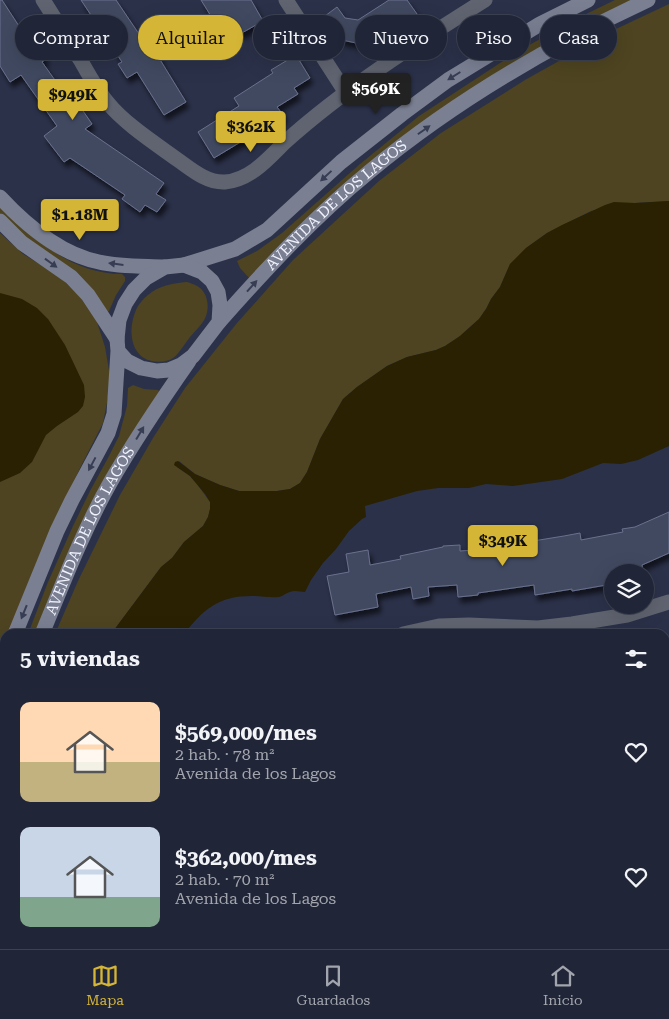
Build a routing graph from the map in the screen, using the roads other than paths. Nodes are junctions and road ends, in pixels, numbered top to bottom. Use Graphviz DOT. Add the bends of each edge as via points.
graph roads {
  1 [pos="43,0"];
  2 [pos="286,0"];
  3 [pos="485,0"];
  4 [pos="588,0"];
  5 [pos="648,0"];
  6 [pos="346,93"];
  7 [pos="0,197"];
  8 [pos="0,221"];
  9 [pos="184,265"];
  10 [pos="165,267"];
  11 [pos="219,322"];
  12 [pos="117,345"];
  13 [pos="193,356"];
  14 [pos="669,602"];
  15 [pos="538,628"];
  16 [pos="17,629"];
  17 [pos="44,629"];
  18 [pos="426,629"];
  19 [pos="468,629"];
  20 [pos="521,629"];
  1 -- 6 [label="street" via="108,104 152,142 213,181 237,180 248,175"];
  2 -- 6 [label="street"];
  3 -- 6 [label="street"];
  4 -- 9 [label="street, AVENIDA DE LOS LAGOS, one-way" via="540,24 441,86 341,162 267,230 235,249"];
  11 -- 5 [label="street, AVENIDA DE LOS LAGOS, one-way" via="313,223 369,172 421,132 536,58"];
  10 -- 7 [label="street, one-way" via="99,262 72,254 48,239"];
  8 -- 12 [label="street, one-way" via="22,243 71,277 88,295"];
  9 -- 10 [label="street"];
  9 -- 11 [label="street" via="202,272 212,281 218,292"];
  10 -- 12 [label="street" via="146,278 125,304 119,320"];
  11 -- 13 [label="street"];
  12 -- 13 [label="street" via="127,361 157,371 169,370"];
  12 -- 16 [label="street, AVENIDA DE LOS LAGOS, one-way" via="114,414 108,433 72,500"];
  17 -- 13 [label="street, AVENIDA DE LOS LAGOS, one-way" via="110,483 150,417"];
  14 -- 15 [label="street" via="627,615"];
  15 -- 20 [label="street"];
  18 -- 19 [label="street" via="439,626"];
}
